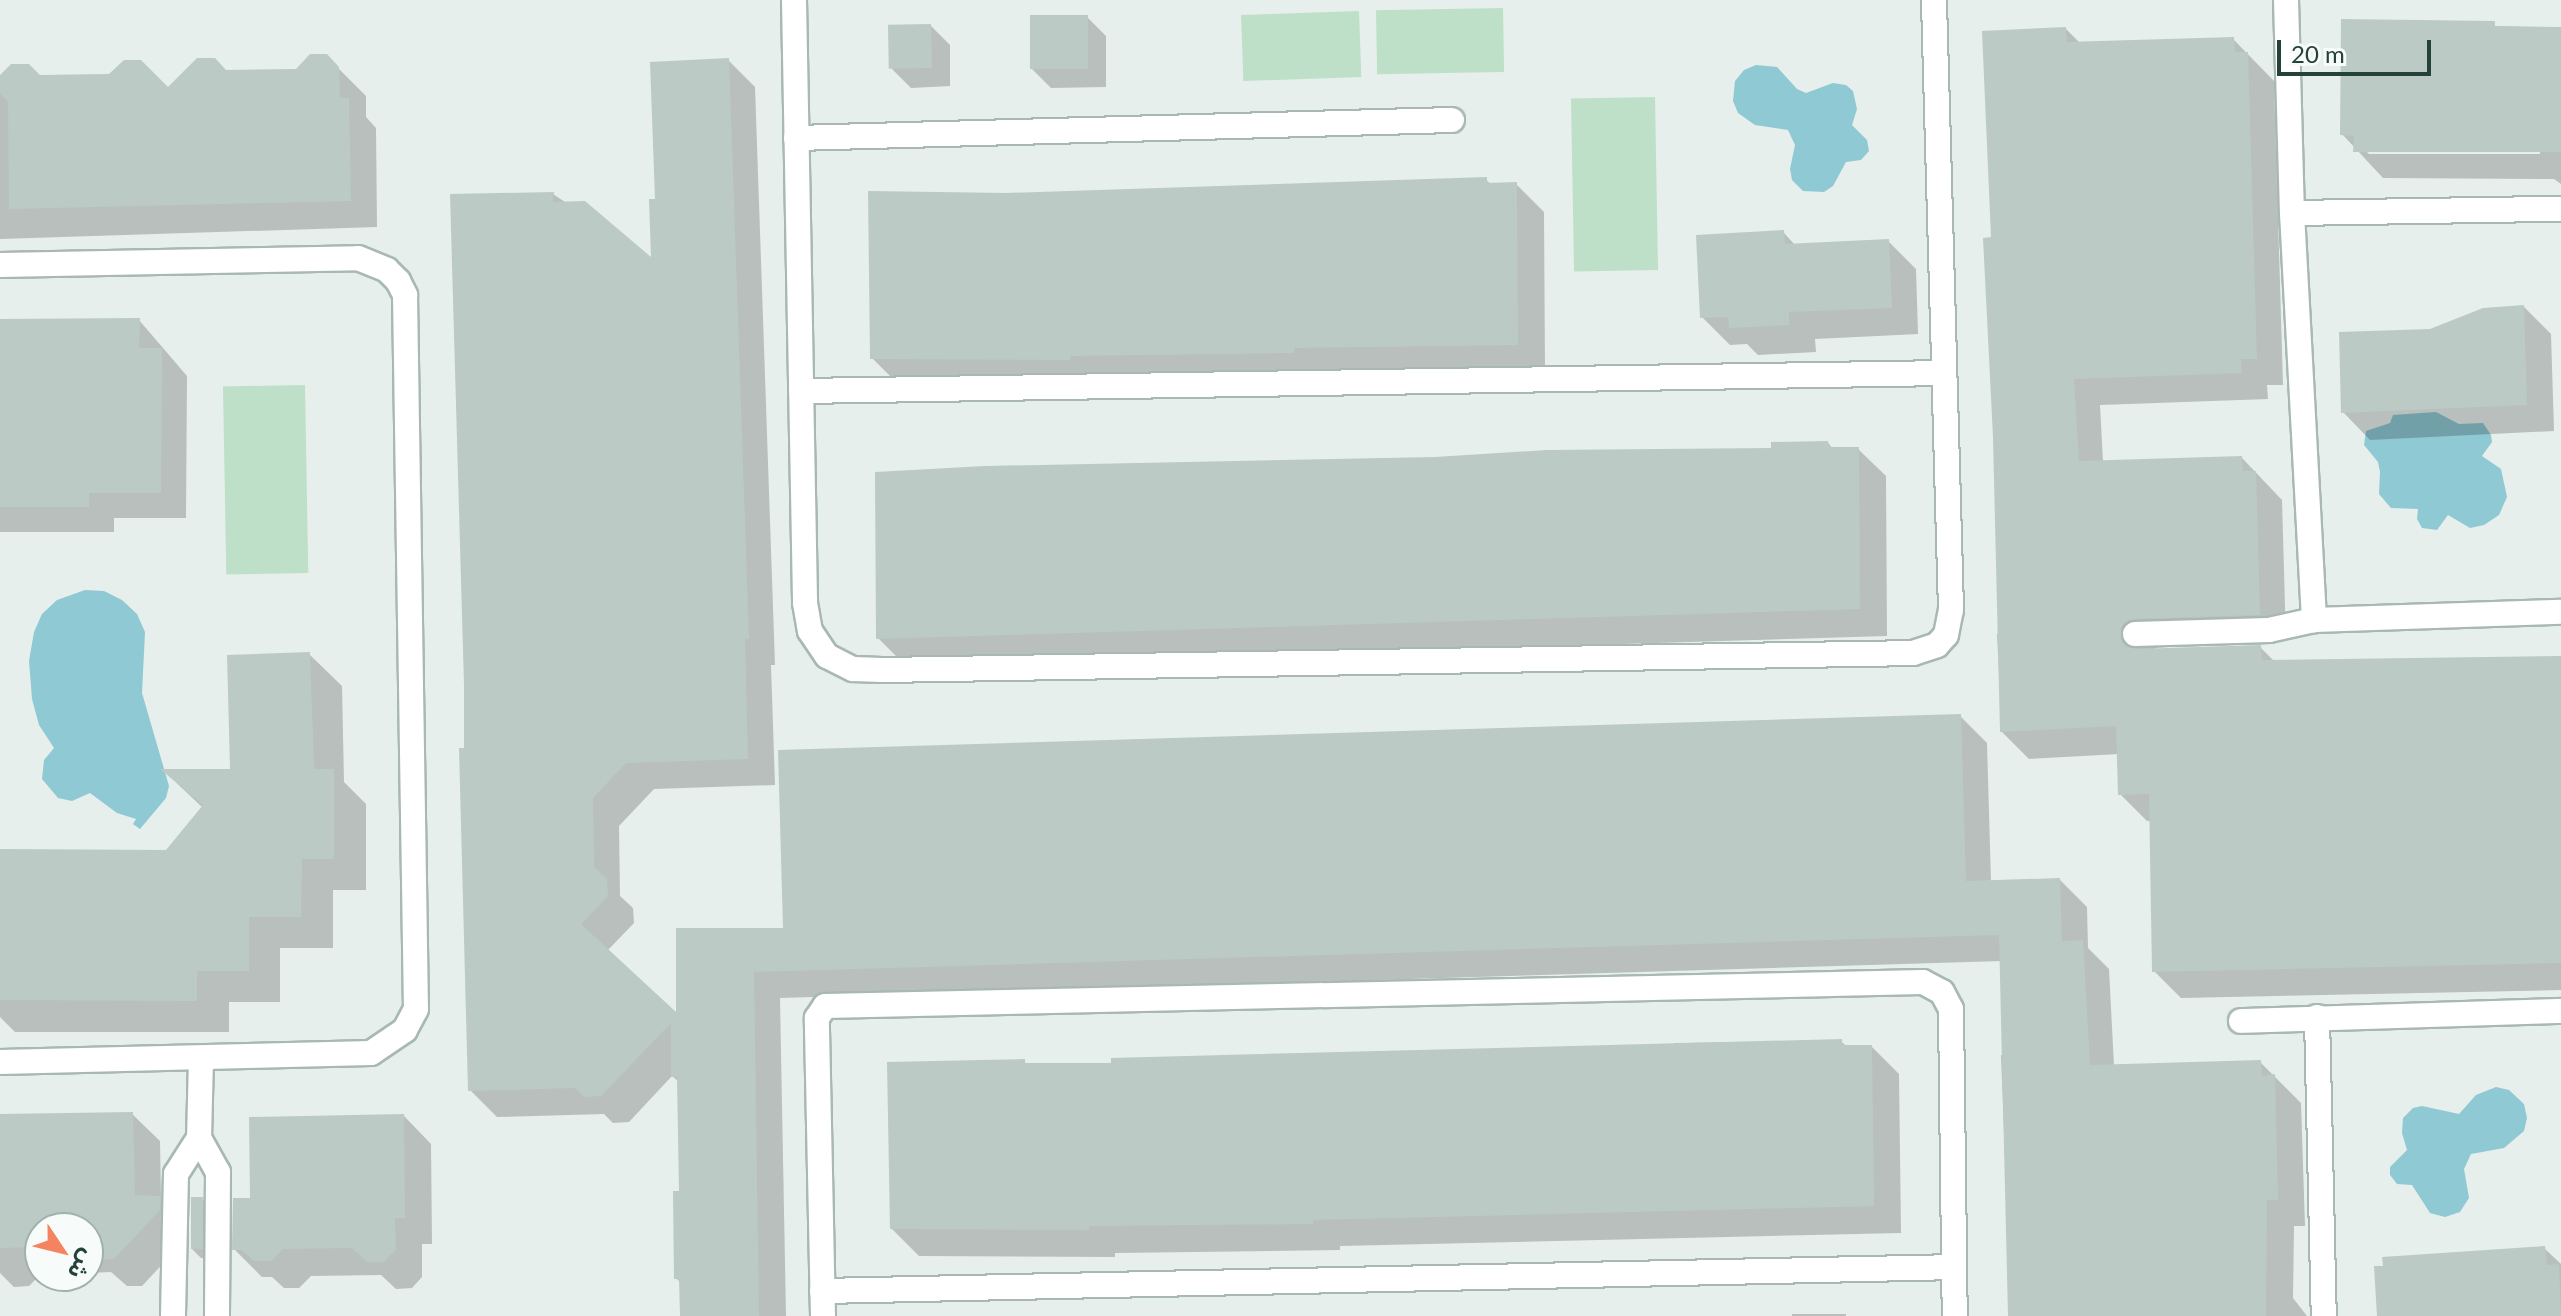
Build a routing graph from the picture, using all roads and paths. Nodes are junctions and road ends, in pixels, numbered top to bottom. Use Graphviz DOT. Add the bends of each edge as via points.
graph roads {
  1 [pos="794,0"];
  2 [pos="1934,0"];
  3 [pos="2286,0"];
  4 [pos="1452,120"];
  5 [pos="796,138"];
  6 [pos="2561,209"];
  7 [pos="2292,213"];
  8 [pos="0,265"];
  9 [pos="1944,373"];
  10 [pos="801,391"];
  11 [pos="2561,612"];
  12 [pos="2314,620"];
  13 [pos="2135,634"];
  14 [pos="2561,1011"];
  15 [pos="2317,1017"];
  16 [pos="2241,1021"];
  17 [pos="201,1058"];
  18 [pos="0,1062"];
  19 [pos="199,1138"];
  20 [pos="1954,1267"];
  21 [pos="822,1291"];
  22 [pos="173,1316"];
  23 [pos="217,1316"];
  24 [pos="823,1316"];
  25 [pos="1955,1316"];
  26 [pos="2324,1316"];
  1 -- 5 [label="street"];
  2 -- 9 [label="street"];
  3 -- 7 [label="street"];
  4 -- 5 [label="street"];
  5 -- 10 [label="street"];
  6 -- 7 [label="street"];
  7 -- 12 [label="street"];
  8 -- 17 [label="street" via="358,258 387,270 405,295 416,1009 405,1030 371,1053"];
  9 -- 10 [label="street"];
  9 -- 10 [label="street" via="1950,623 1946,635 1926,651 882,670 853,669 827,656 810,631"];
  11 -- 12 [label="street"];
  12 -- 13 [label="street" via="2269,630"];
  14 -- 15 [label="street"];
  15 -- 16 [label="street"];
  15 -- 26 [label="street"];
  17 -- 18 [label="street"];
  17 -- 19 [label="street"];
  19 -- 22 [label="street" via="176,1174"];
  19 -- 23 [label="street" via="218,1172"];
  20 -- 21 [label="street"];
  20 -- 21 [label="street" via="1951,1009 1942,992 1923,982 1891,982 825,1006 817,1018"];
  20 -- 25 [label="street"];
  21 -- 24 [label="street"];
}
